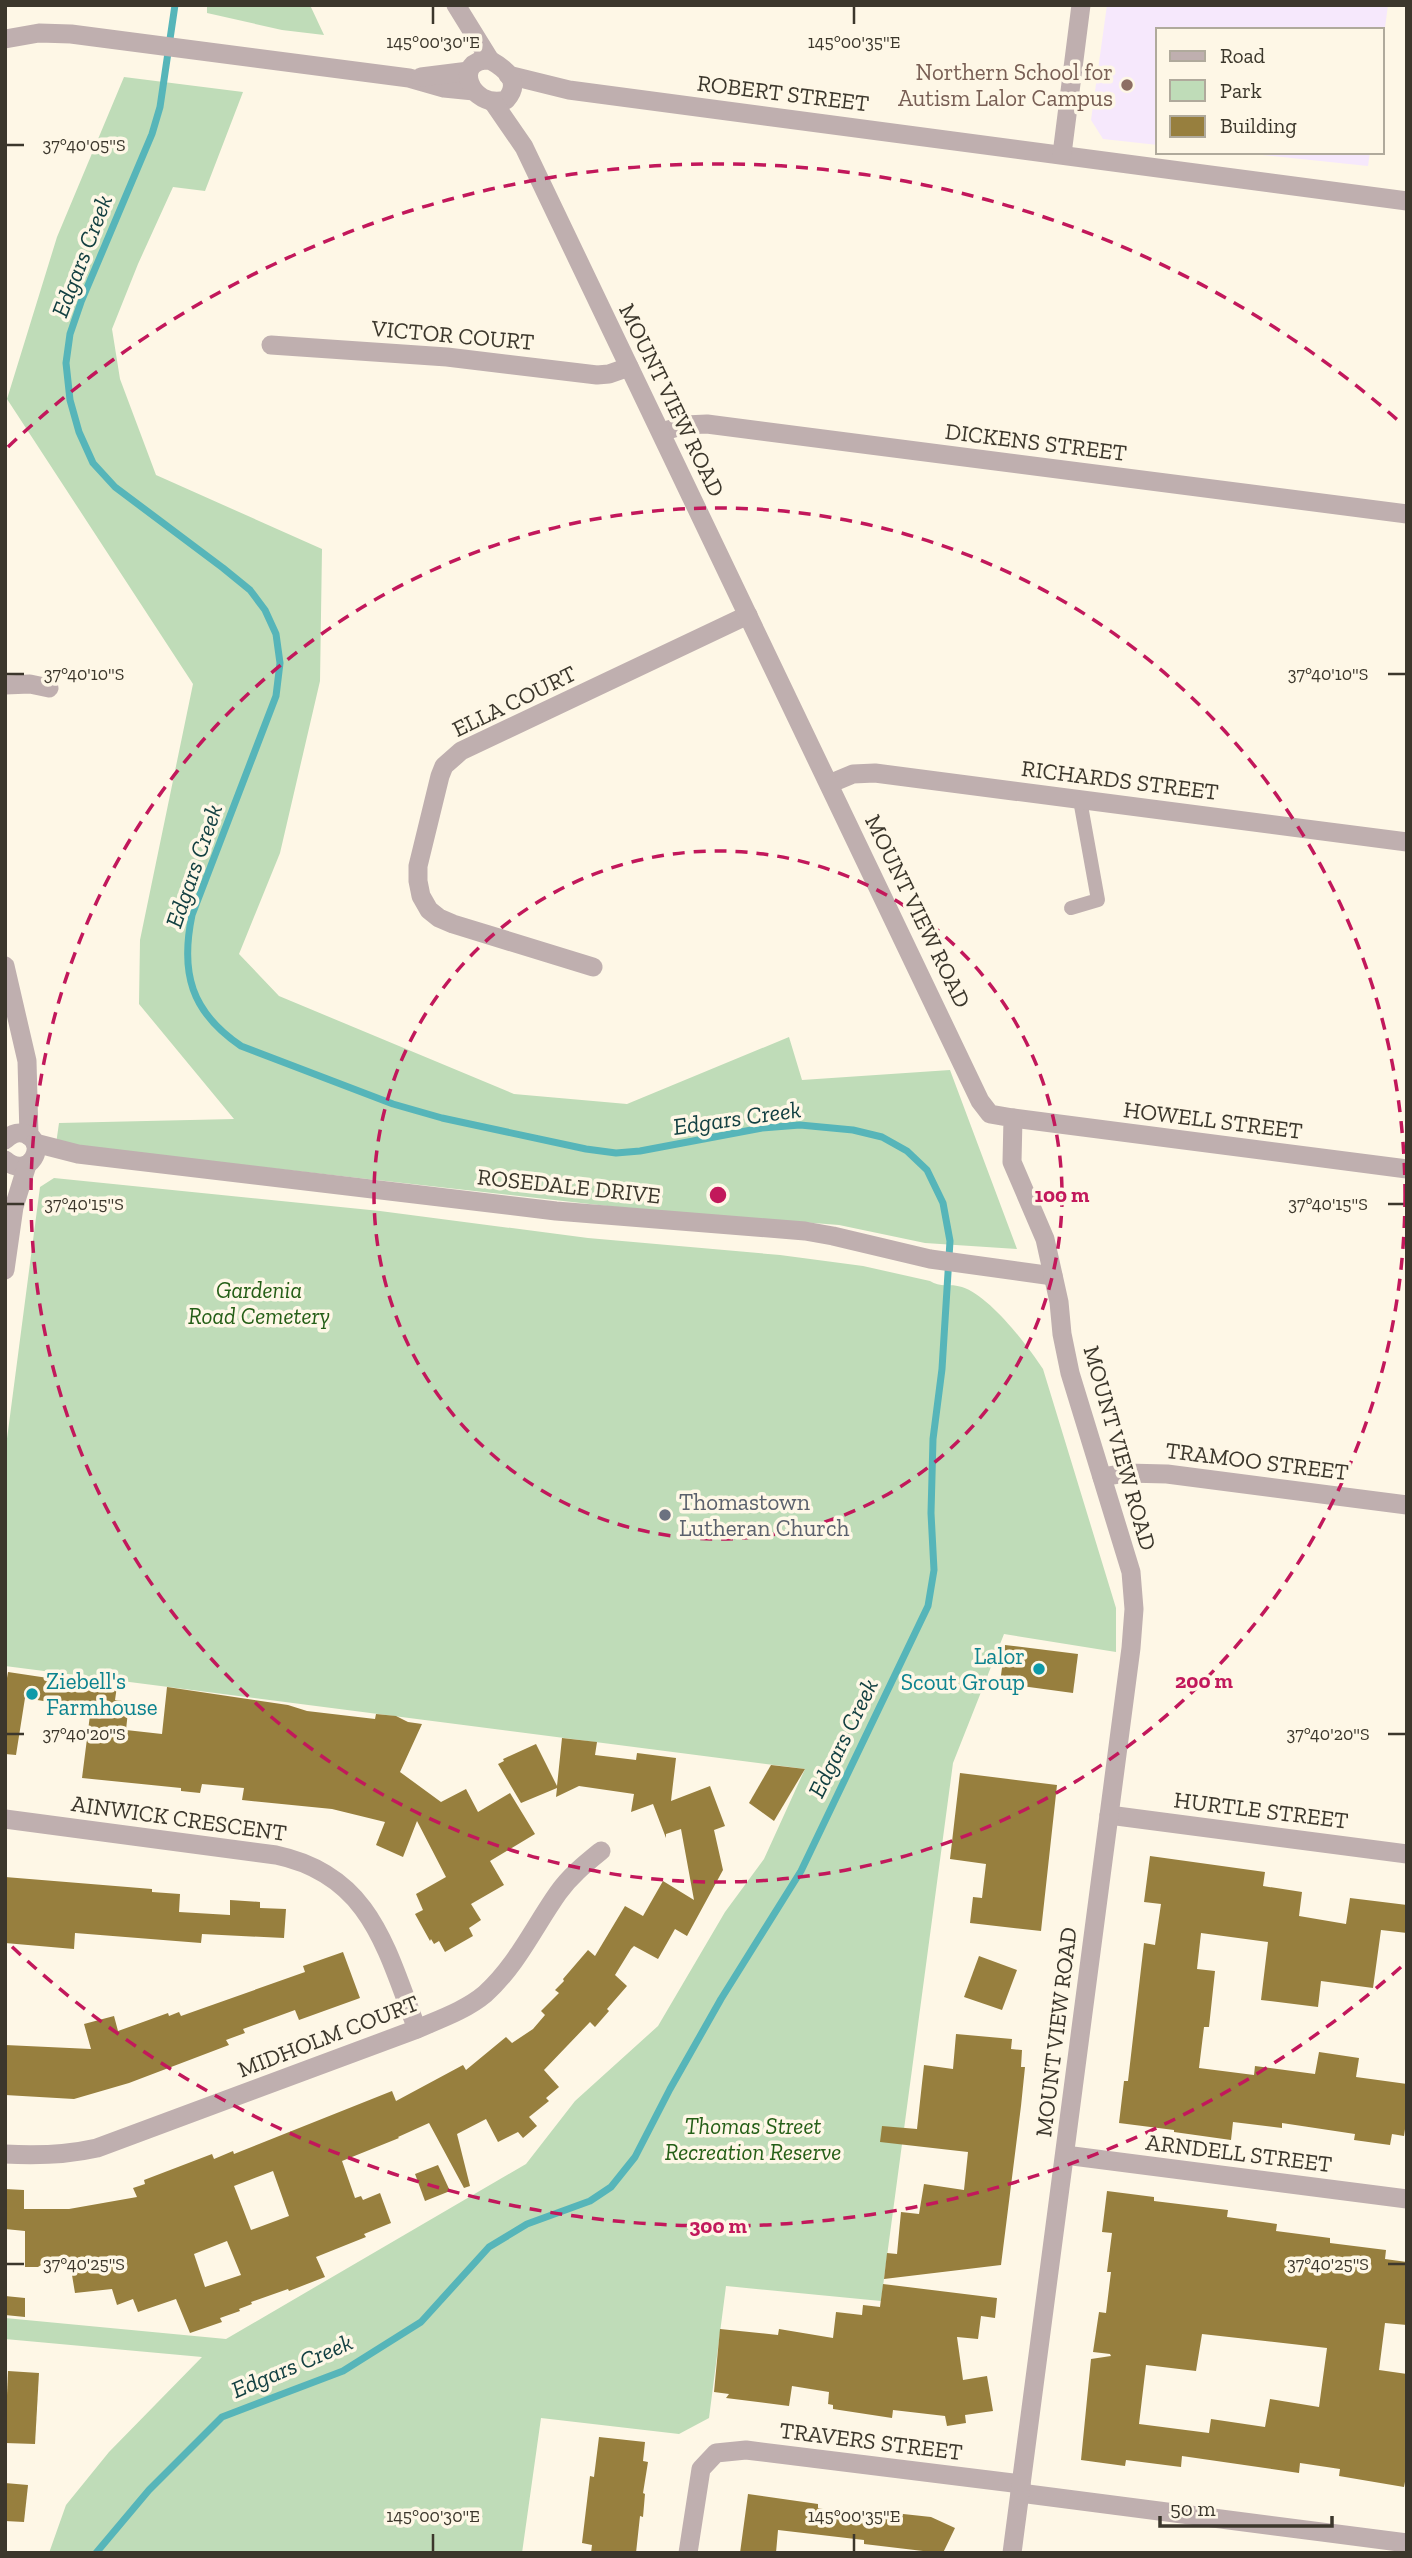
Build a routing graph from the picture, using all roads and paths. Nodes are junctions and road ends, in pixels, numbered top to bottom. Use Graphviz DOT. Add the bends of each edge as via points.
graph roads {
  1 [pos="1081,5"];
  2 [pos="459,11"];
  3 [pos="5,39"];
  4 [pos="477,65"];
  5 [pos="409,78"];
  6 [pos="474,91"];
  7 [pos="506,91"];
  8 [pos="1062,154"];
  9 [pos="1407,201"];
  10 [pos="271,345"];
  11 [pos="629,367"];
  12 [pos="661,432"];
  13 [pos="1407,514"];
  14 [pos="748,615"];
  15 [pos="5,685"];
  16 [pos="49,688"];
  17 [pos="830,784"];
  18 [pos="1080,800"];
  19 [pos="1407,842"];
  20 [pos="1071,908"];
  21 [pos="5,966"];
  22 [pos="593,967"];
  23 [pos="1013,1118"];
  24 [pos="19,1150"];
  25 [pos="1407,1169"];
  26 [pos="5,1270"];
  27 [pos="1053,1276"];
  28 [pos="1102,1477"];
  29 [pos="1407,1505"];
  30 [pos="1109,1815"];
  31 [pos="5,1819"];
  32 [pos="601,1851"];
  33 [pos="1407,1854"];
  34 [pos="417,2029"];
  35 [pos="5,2154"];
  36 [pos="1065,2155"];
  37 [pos="1407,2199"];
  38 [pos="1021,2488"];
  39 [pos="1407,2543"];
  40 [pos="688,2553"];
  41 [pos="1012,2553"];
  1 -- 8 [label="street"];
  2 -- 4 [label="street"];
  3 -- 5 [label="street" via="71,34"];
  4 -- 5 [label="street"];
  4 -- 6 [label="street" via="469,85"];
  4 -- 7 [label="street"];
  5 -- 6 [label="street"];
  6 -- 7 [label="street"];
  7 -- 8 [label="street, ROBERT STREET" via="569,90"];
  7 -- 11 [label="street, MOUNT VIEW ROAD" via="524,147"];
  8 -- 9 [label="street, ROBERT STREET"];
  10 -- 11 [label="street, VICTOR COURT" via="447,357 597,375"];
  11 -- 12 [label="street, MOUNT VIEW ROAD"];
  12 -- 13 [label="street, DICKENS STREET" via="707,424"];
  12 -- 14 [label="street, MOUNT VIEW ROAD"];
  14 -- 17 [label="street, MOUNT VIEW ROAD"];
  14 -- 22 [label="street, ELLA COURT" via="461,751 444,766 418,866 421,896 429,910 453,924"];
  15 -- 16 [label="street"];
  17 -- 18 [label="street, RICHARDS STREET" via="875,773"];
  17 -- 23 [label="street, MOUNT VIEW ROAD" via="981,1101 990,1114"];
  18 -- 19 [label="street, RICHARDS STREET"];
  18 -- 20 [label="lane" via="1098,900"];
  21 -- 24 [label="street" via="27,1061"];
  23 -- 25 [label="street, HOWELL STREET"];
  23 -- 27 [label="street, MOUNT VIEW ROAD" via="1012,1162 1045,1240"];
  24 -- 26 [label="street"];
  24 -- 27 [label="street, ROSEDALE DRIVE" via="569,1213 805,1231 930,1259"];
  27 -- 28 [label="street, MOUNT VIEW ROAD" via="1070,1373"];
  28 -- 29 [label="street, TRAMOO STREET" via="1167,1474"];
  28 -- 30 [label="street, MOUNT VIEW ROAD" via="1131,1572 1134,1609"];
  30 -- 33 [label="street, HURTLE STREET"];
  30 -- 36 [label="street, MOUNT VIEW ROAD"];
  31 -- 34 [label="street, AINWICK CRESCENT" via="276,1855 316,1868 339,1881 373,1921"];
  32 -- 34 [label="street, MIDHOLM COURT" via="558,1892 500,1979 461,2009"];
  34 -- 35 [label="street, MIDHOLM COURT" via="97,2148 67,2155"];
  36 -- 37 [label="street, ARNDELL STREET"];
  36 -- 38 [label="street, MOUNT VIEW ROAD"];
  38 -- 39 [label="street, TRAVERS STREET"];
  38 -- 40 [label="street, TRAVERS STREET" via="746,2451 716,2453 701,2469"];
  38 -- 41 [label="street, MOUNT VIEW ROAD"];
}
